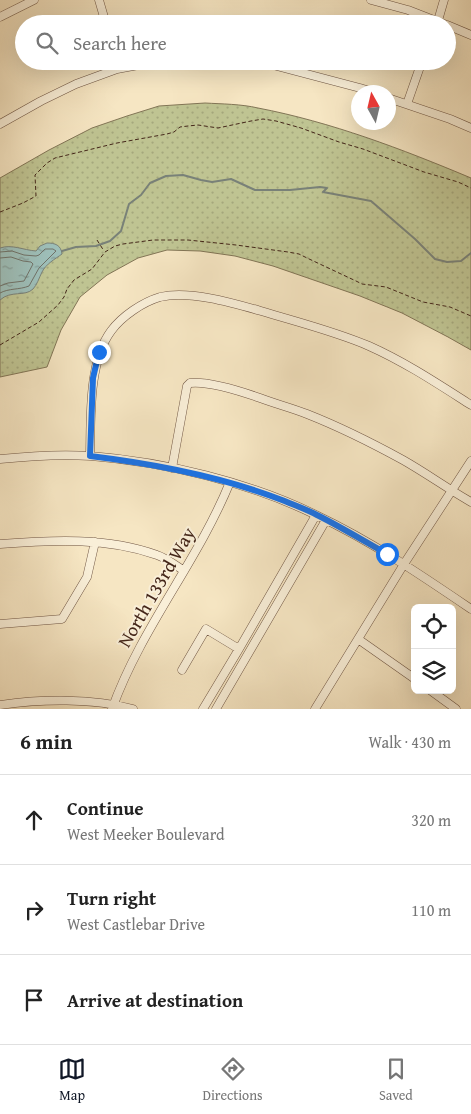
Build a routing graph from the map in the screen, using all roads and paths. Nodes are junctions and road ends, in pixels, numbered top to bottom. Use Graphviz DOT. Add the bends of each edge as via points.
graph roads {
  1 [pos="34,0"];
  2 [pos="100,0"];
  3 [pos="370,0"];
  4 [pos="444,0"];
  5 [pos="104,15"];
  6 [pos="421,15"];
  7 [pos="442,15"];
  8 [pos="0,18"];
  9 [pos="456,29"];
  10 [pos="471,35"];
  11 [pos="105,70"];
  12 [pos="292,70"];
  13 [pos="419,70"];
  14 [pos="351,86"];
  15 [pos="396,101"];
  16 [pos="406,104"];
  17 [pos="0,124"];
  18 [pos="471,128"];
  19 [pos="471,188"];
  20 [pos="0,212"];
  21 [pos="97,240"];
  22 [pos="105,252"];
  23 [pos="471,316"];
  24 [pos="0,345"];
  25 [pos="471,405"];
  26 [pos="0,456"];
  27 [pos="90,456"];
  28 [pos="471,461"];
  29 [pos="172,468"];
  30 [pos="230,482"];
  31 [pos="452,491"];
  32 [pos="471,502"];
  33 [pos="316,514"];
  34 [pos="326,520"];
  35 [pos="95,542"];
  36 [pos="0,544"];
  37 [pos="404,564"];
  38 [pos="184,570"];
  39 [pos="273,591"];
  40 [pos="282,598"];
  41 [pos="471,609"];
  42 [pos="0,624"];
  43 [pos="358,639"];
  44 [pos="240,649"];
  45 [pos="182,670"];
  46 [pos="411,676"];
  47 [pos="221,679"];
  48 [pos="230,685"];
  49 [pos="435,694"];
  50 [pos="0,705"];
  51 [pos="29,705"];
  52 [pos="113,707"];
  53 [pos="133,709"];
  54 [pos="203,709"];
  55 [pos="216,709"];
  56 [pos="315,709"];
  57 [pos="456,709"];
  1 -- 8 [label="street"];
  2 -- 5 [label="street"];
  3 -- 6 [label="street"];
  4 -- 7 [label="street"];
  9 -- 10 [label="street"];
  11 -- 17 [label="street"];
  12 -- 14 [label="street"];
  13 -- 16 [label="street"];
  15 -- 16 [label="street"];
  16 -- 18 [label="street"];
  19 -- 20 [label="path" via="301,128 263,120 218,128 180,127 167,134 55,158 35,175 36,196"];
  21 -- 22 [label="path"];
  22 -- 23 [label="path" via="122,244 153,240 206,241 288,252 356,281 392,289"];
  22 -- 24 [label="path" via="92,269 74,280 58,306 39,322"];
  25 -- 27 [label="street" via="418,371 333,332 210,298 160,297 134,309 111,331 99,352 93,378"];
  26 -- 27 [label="street"];
  27 -- 29 [label="street"];
  28 -- 31 [label="street"];
  29 -- 30 [label="street"];
  29 -- 31 [label="street" via="187,386 196,382 247,394 339,428 406,462"];
  30 -- 33 [label="street"];
  30 -- 38 [label="street, North 133rd Way" via="210,526"];
  31 -- 32 [label="street"];
  31 -- 37 [label="street"];
  33 -- 34 [label="street"];
  33 -- 39 [label="street"];
  34 -- 37 [label="street"];
  34 -- 40 [label="street"];
  35 -- 36 [label="street"];
  35 -- 38 [label="street" via="112,543 159,556"];
  35 -- 42 [label="street" via="87,577 62,618"];
  37 -- 41 [label="street"];
  37 -- 43 [label="street"];
  38 -- 52 [label="street, North 133rd Way" via="127,672"];
  39 -- 40 [label="street"];
  39 -- 44 [label="street"];
  40 -- 48 [label="street"];
  43 -- 46 [label="street"];
  43 -- 56 [label="street"];
  44 -- 45 [label="street" via="206,629"];
  44 -- 47 [label="street"];
  47 -- 48 [label="street"];
  47 -- 54 [label="street"];
  48 -- 55 [label="street"];
  49 -- 57 [label="street"];
  50 -- 51 [label="street"];
  51 -- 52 [label="street" via="48,700"];
  52 -- 53 [label="street"];
}
